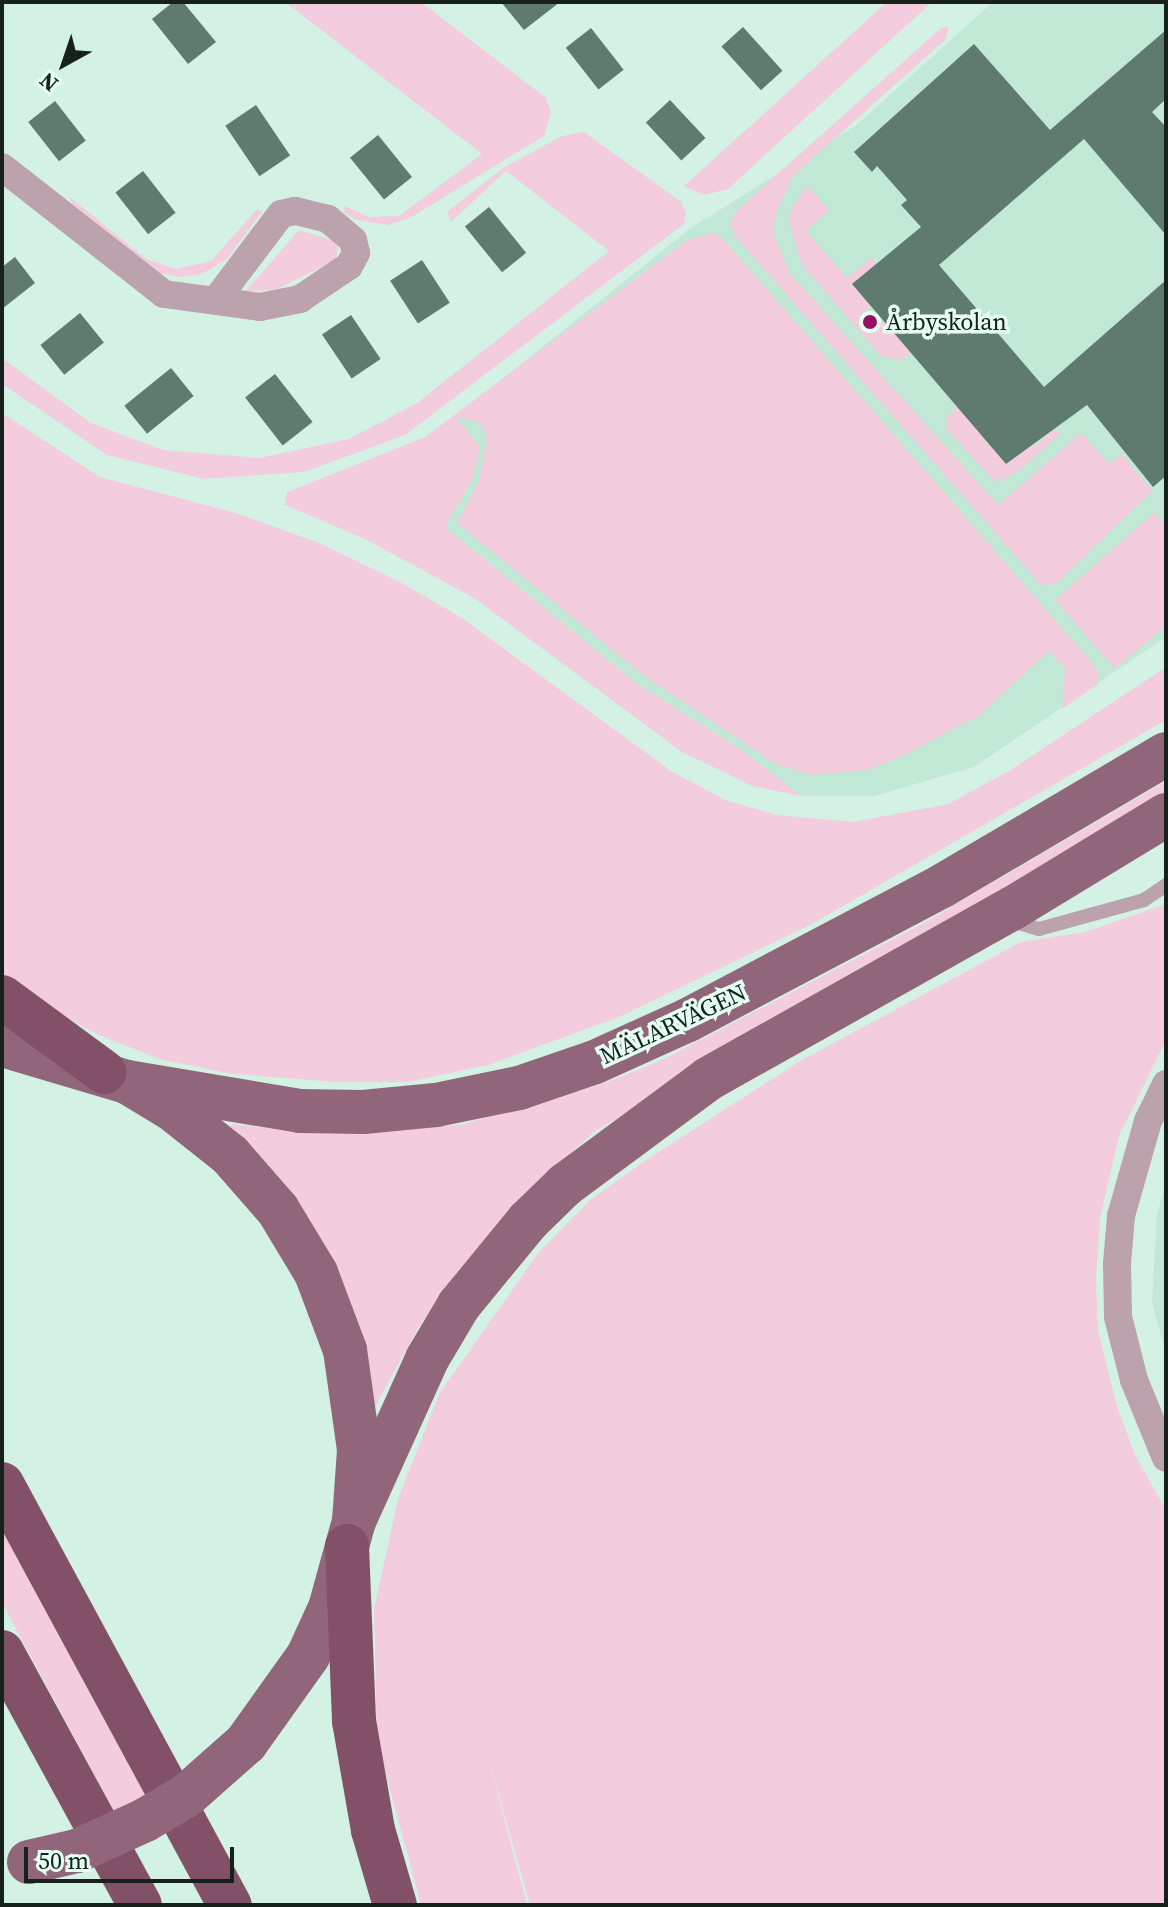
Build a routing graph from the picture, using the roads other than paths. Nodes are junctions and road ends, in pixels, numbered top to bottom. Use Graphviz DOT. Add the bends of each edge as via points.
graph roads {
  1 [pos="2,167"];
  2 [pos="216,300"];
  3 [pos="1166,754"];
  4 [pos="1166,815"];
  5 [pos="1166,885"];
  6 [pos="997,917"];
  7 [pos="2,997"];
  8 [pos="2,1045"];
  9 [pos="116,1077"];
  10 [pos="1166,1084"];
  11 [pos="1166,1458"];
  12 [pos="2,1484"];
  13 [pos="350,1534"];
  14 [pos="2,1652"];
  15 [pos="15,1866"];
  16 [pos="140,1905"];
  17 [pos="230,1905"];
  18 [pos="395,1905"];
  1 -- 2 [label="street" via="164,294"];
  2 -- 2 [label="street" via="281,214 295,211 328,219 353,240 356,253 349,266 300,299 260,307"];
  3 -- 9 [label="main road, MÄLARVÄGEN" via="929,894 688,1020 519,1088 436,1105 300,1111"];
  4 -- 6 [label="main road"];
  5 -- 6 [label="lane" via="1144,900 1039,929"];
  6 -- 13 [label="main road" via="708,1079 565,1185 459,1305 427,1359"];
  7 -- 9 [label="highway"];
  8 -- 9 [label="main road"];
  9 -- 13 [label="main road" via="172,1109 230,1155 278,1210 316,1273 345,1350 359,1450"];
  10 -- 11 [label="street" via="1148,1121 1121,1216 1117,1264 1118,1317 1134,1380"];
  12 -- 17 [label="highway"];
  13 -- 15 [label="main road, bridge" via="330,1608 308,1656 246,1743 186,1796 145,1820 77,1851"];
  13 -- 18 [label="highway" via="354,1721 373,1830"];
  14 -- 16 [label="highway"];
}
